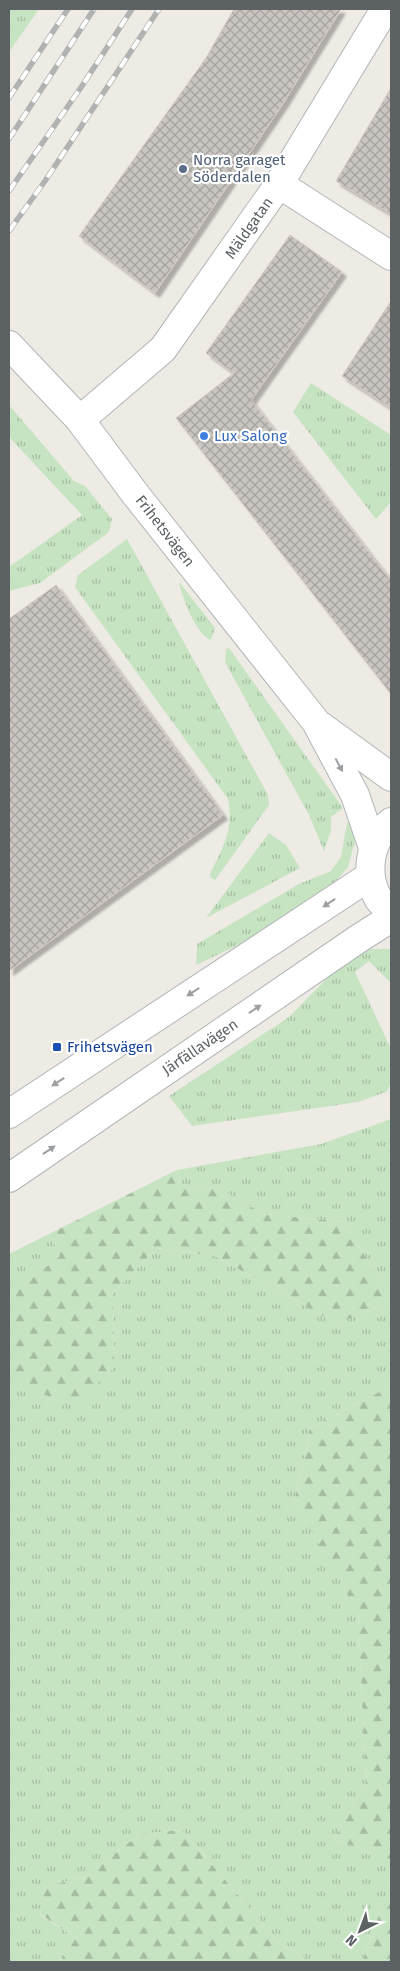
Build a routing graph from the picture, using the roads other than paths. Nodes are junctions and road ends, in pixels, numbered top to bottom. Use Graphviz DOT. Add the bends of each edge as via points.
graph roads {
  1 [pos="385,9"];
  2 [pos="279,184"];
  3 [pos="391,256"];
  4 [pos="9,345"];
  5 [pos="80,420"];
  6 [pos="316,722"];
  7 [pos="391,777"];
  8 [pos="391,822"];
  9 [pos="373,848"];
  10 [pos="370,876"];
  11 [pos="391,912"];
  12 [pos="391,918"];
  13 [pos="9,1114"];
  14 [pos="9,1178"];
  1 -- 2 [label="street, Mäldgatan"];
  2 -- 3 [label="street"];
  2 -- 5 [label="street, Mäldgatan" via="163,349"];
  4 -- 5 [label="street, Frihetsvägen"];
  5 -- 6 [label="street, Frihetsvägen"];
  6 -- 7 [label="street, Frihetsvägen"];
  6 -- 9 [label="street, Frihetsvägen, one-way" via="355,795"];
  8 -- 9 [label="street"];
  9 -- 10 [label="street"];
  10 -- 11 [label="street" via="378,899"];
  10 -- 13 [label="street, one-way"];
  14 -- 12 [label="street, Järfällavägen, one-way"];
}
